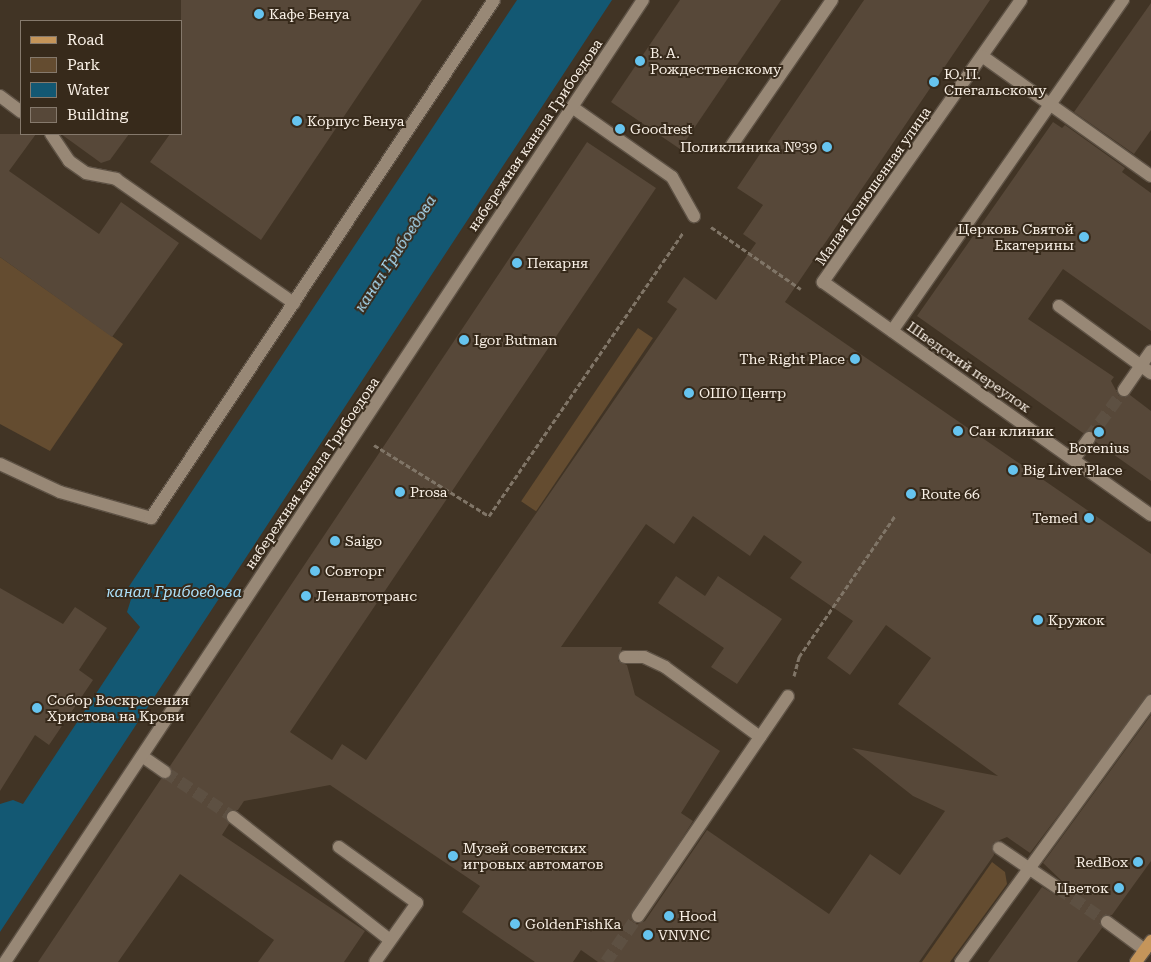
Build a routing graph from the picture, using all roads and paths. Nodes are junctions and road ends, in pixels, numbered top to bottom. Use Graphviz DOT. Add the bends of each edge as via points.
graph roads {
  1 [pos="494,0"];
  2 [pos="643,0"];
  3 [pos="832,0"];
  4 [pos="1021,0"];
  5 [pos="1123,0"];
  6 [pos="982,56"];
  7 [pos="0,96"];
  8 [pos="1051,104"];
  9 [pos="572,107"];
  10 [pos="20,111"];
  11 [pos="52,135"];
  12 [pos="732,145"];
  13 [pos="1151,176"];
  14 [pos="694,216"];
  15 [pos="803,291"];
  16 [pos="294,303"];
  17 [pos="1059,306"];
  18 [pos="892,331"];
  19 [pos="1151,351"];
  20 [pos="1146,369"];
  21 [pos="1124,390"];
  22 [pos="1090,438"];
  23 [pos="381,450"];
  24 [pos="1074,460"];
  25 [pos="0,464"];
  26 [pos="1151,515"];
  27 [pos="895,516"];
  28 [pos="625,657"];
  29 [pos="788,696"];
  30 [pos="1151,701"];
  31 [pos="760,737"];
  32 [pos="142,756"];
  33 [pos="166,772"];
  34 [pos="233,817"];
  35 [pos="339,847"];
  36 [pos="999,848"];
  37 [pos="1029,868"];
  38 [pos="1058,888"];
  39 [pos="638,916"];
  40 [pos="1107,922"];
  41 [pos="390,940"];
  42 [pos="1148,946"];
  43 [pos="5,962"];
  44 [pos="375,962"];
  45 [pos="961,962"];
  46 [pos="1136,962"];
  1 -- 16 [label="street"];
  2 -- 9 [label="street, набережная канала Грибоедова"];
  3 -- 12 [label="street"];
  4 -- 6 [label="street, Малая Конюшенная улица"];
  5 -- 8 [label="street"];
  6 -- 8 [label="street"];
  6 -- 18 [label="street, Малая Конюшенная улица" via="823,282"];
  7 -- 10 [label="street"];
  8 -- 13 [label="street"];
  8 -- 18 [label="street"];
  9 -- 14 [label="street" via="672,177"];
  9 -- 32 [label="street, набережная канала Грибоедова"];
  11 -- 16 [label="street" via="69,161 86,172 116,179"];
  14 -- 15 [label="path"];
  14 -- 23 [label="path" via="489,516"];
  16 -- 25 [label="street" via="151,518 60,492"];
  17 -- 20 [label="street"];
  18 -- 24 [label="street, Шведский переулок"];
  19 -- 20 [label="street"];
  20 -- 21 [label="street"];
  22 -- 24 [label="street"];
  24 -- 26 [label="street, Шведский переулок"];
  27 -- 29 [label="path" via="799,657"];
  28 -- 31 [label="street" via="644,657 665,667"];
  29 -- 31 [label="street"];
  30 -- 37 [label="street"];
  31 -- 39 [label="street"];
  32 -- 33 [label="street"];
  32 -- 43 [label="street, набережная канала Грибоедова"];
  34 -- 41 [label="street"];
  35 -- 41 [label="street" via="417,903"];
  36 -- 37 [label="street"];
  37 -- 38 [label="street"];
  37 -- 45 [label="street"];
  40 -- 42 [label="street"];
  41 -- 44 [label="street"];
  42 -- 46 [label="main road"];
}
